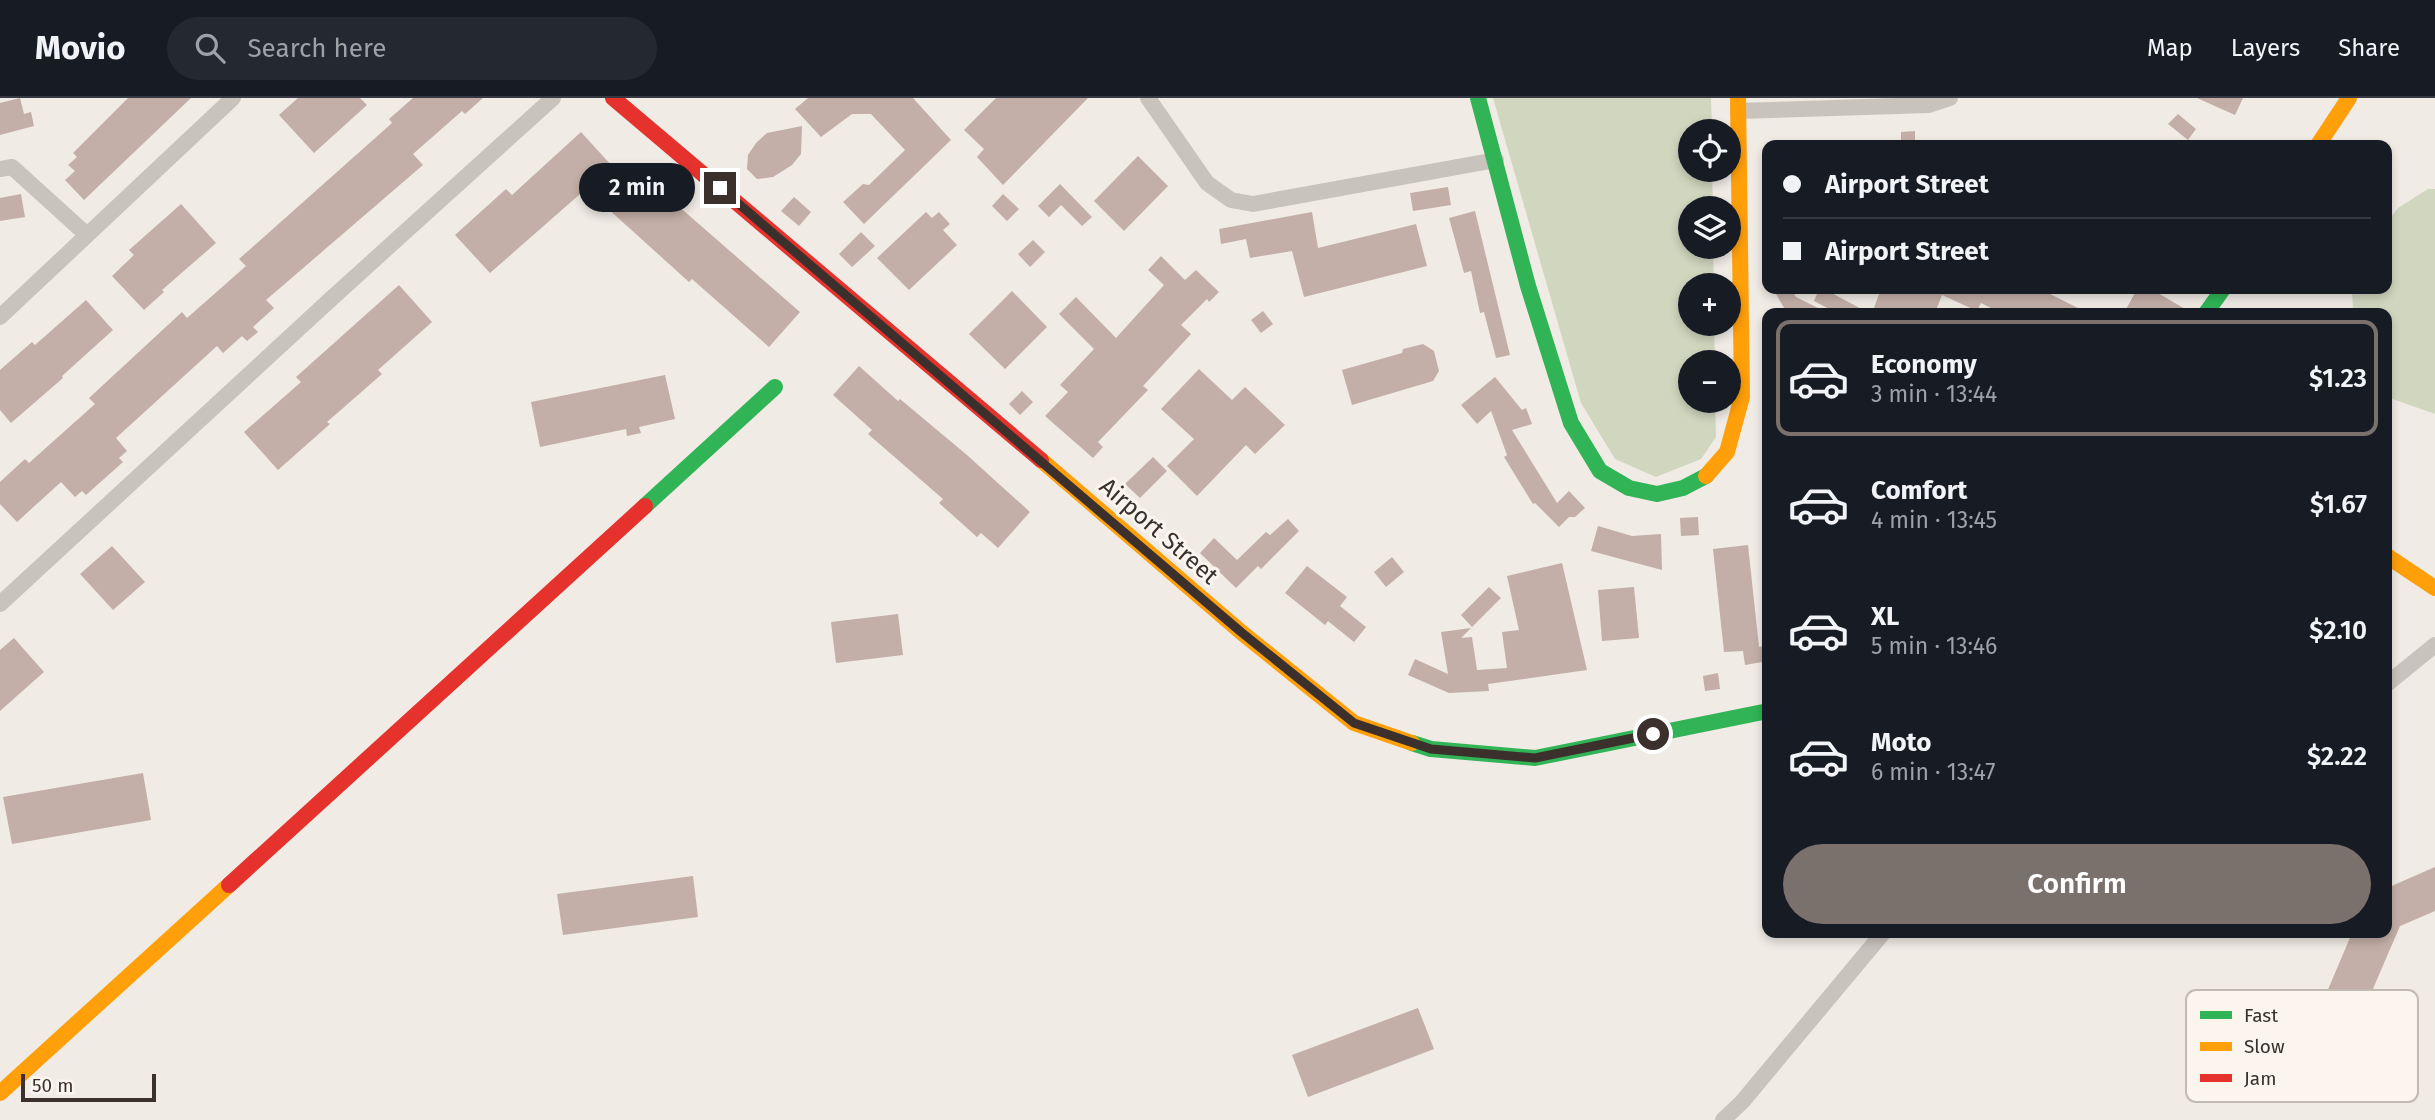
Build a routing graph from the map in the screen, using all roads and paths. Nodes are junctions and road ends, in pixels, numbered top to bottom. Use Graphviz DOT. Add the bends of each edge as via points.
graph roads {
  1 [pos="233,98"];
  2 [pos="553,98"];
  3 [pos="613,98"];
  4 [pos="1148,98"];
  5 [pos="1478,98"];
  6 [pos="1950,98"];
  7 [pos="2349,98"];
  8 [pos="1738,105"];
  9 [pos="2321,140"];
  10 [pos="1496,160"];
  11 [pos="0,169"];
  12 [pos="87,235"];
  13 [pos="0,317"];
  14 [pos="775,387"];
  15 [pos="2392,559"];
  16 [pos="2435,588"];
  17 [pos="0,604"];
  18 [pos="2435,645"];
  19 [pos="2392,680"];
  20 [pos="1762,712"];
  21 [pos="1878,938"];
  22 [pos="0,1093"];
  23 [pos="1723,1120"];
  1 -- 12 [label="street"];
  2 -- 17 [label="street"];
  3 -- 20 [label="street, Airport Street" via="1354,723 1431,749 1535,758"];
  4 -- 10 [label="street" via="1207,183 1231,200 1252,204"];
  5 -- 10 [label="street"];
  6 -- 8 [label="street" via="1929,105"];
  7 -- 9 [label="street"];
  8 -- 10 [label="street" via="1742,397 1727,452 1706,476 1657,494 1629,488 1600,471 1571,423 1528,286"];
  11 -- 12 [label="street" via="12,167"];
  12 -- 13 [label="street"];
  14 -- 22 [label="street"];
  15 -- 16 [label="street"];
  18 -- 19 [label="street"];
  21 -- 23 [label="street"];
}
